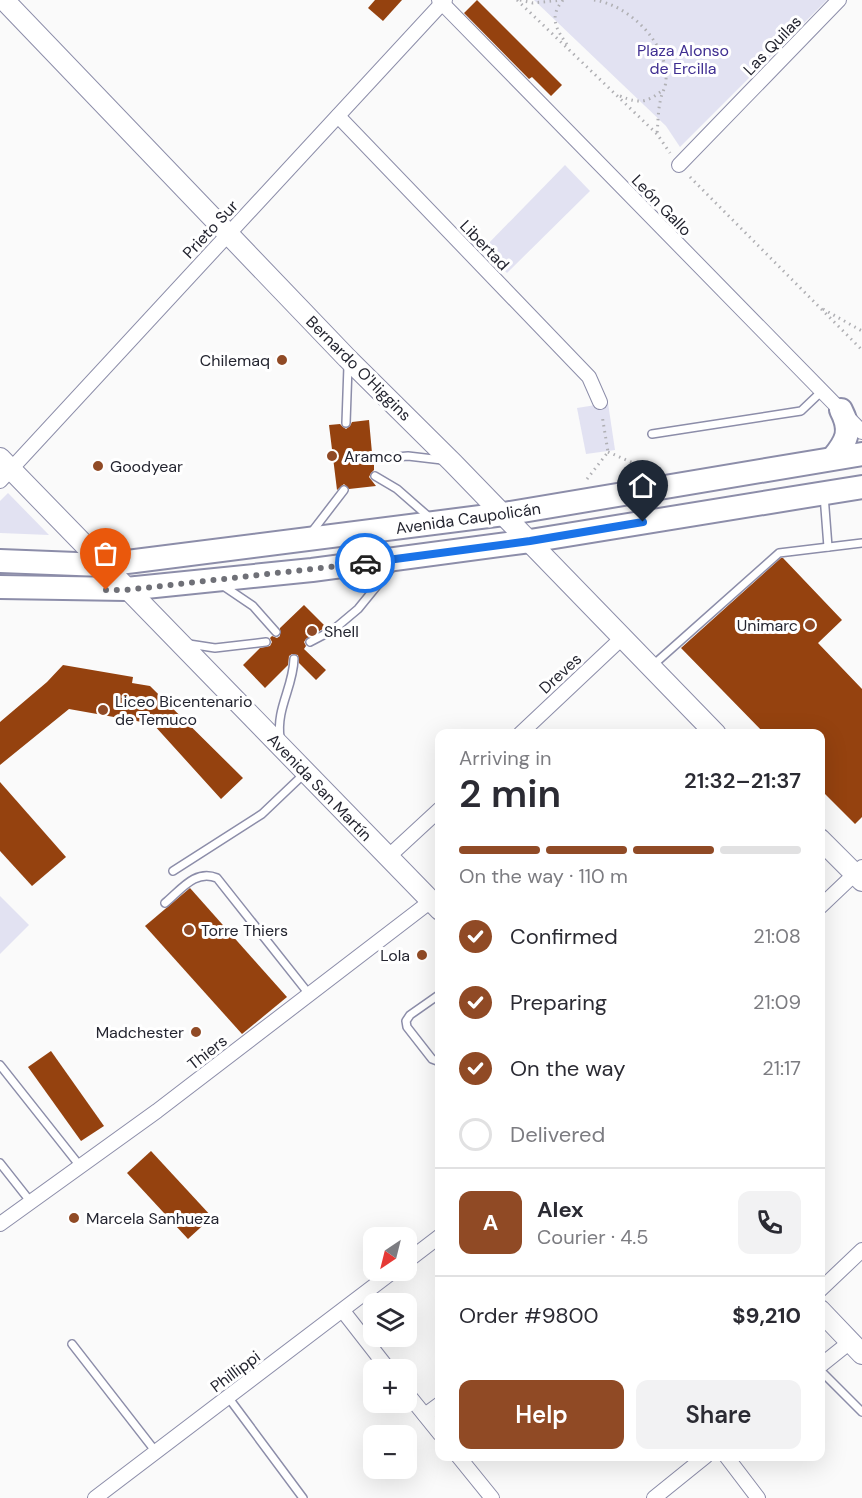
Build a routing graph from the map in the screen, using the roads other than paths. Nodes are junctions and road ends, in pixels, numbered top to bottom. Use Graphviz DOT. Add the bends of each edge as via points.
graph roads {
  1 [pos="4,0"];
  2 [pos="839,0"];
  3 [pos="442,1"];
  4 [pos="338,116"];
  5 [pos="679,165"];
  6 [pos="229,233"];
  7 [pos="348,358"];
  8 [pos="822,391"];
  9 [pos="600,402"];
  10 [pos="841,410"];
  11 [pos="346,423"];
  12 [pos="862,432"];
  13 [pos="652,434"];
  14 [pos="862,454"];
  15 [pos="833,458"];
  16 [pos="373,459"];
  17 [pos="453,463"];
  18 [pos="4,470"];
  19 [pos="375,476"];
  20 [pos="862,487"];
  21 [pos="344,490"];
  22 [pos="824,491"];
  23 [pos="504,514"];
  24 [pos="436,523"];
  25 [pos="307,539"];
  26 [pos="530,541"];
  27 [pos="862,543"];
  28 [pos="828,547"];
  29 [pos="404,557"];
  30 [pos="0,561"];
  31 [pos="102,565"];
  32 [pos="214,580"];
  33 [pos="0,587"];
  34 [pos="126,590"];
  35 [pos="276,632"];
  36 [pos="173,637"];
  37 [pos="623,637"];
  38 [pos="267,642"];
  39 [pos="310,642"];
  40 [pos="294,659"];
  41 [pos="650,668"];
  42 [pos="525,729"];
  43 [pos="711,729"];
  44 [pos="282,747"];
  45 [pos="306,772"];
  46 [pos="435,814"];
  47 [pos="825,843"];
  48 [pos="388,857"];
  49 [pos="173,871"];
  50 [pos="860,874"];
  51 [pos="165,903"];
  52 [pos="825,903"];
  53 [pos="435,905"];
  54 [pos="309,994"];
  55 [pos="435,998"];
  56 [pos="435,1060"];
  57 [pos="0,1065"];
  58 [pos="0,1163"];
  59 [pos="80,1166"];
  60 [pos="30,1201"];
  61 [pos="0,1224"];
  62 [pos="435,1240"];
  63 [pos="862,1250"];
  64 [pos="417,1254"];
  65 [pos="381,1281"];
  66 [pos="825,1285"];
  67 [pos="343,1311"];
  68 [pos="825,1315"];
  69 [pos="72,1344"];
  70 [pos="856,1348"];
  71 [pos="380,1359"];
  72 [pos="825,1365"];
  73 [pos="825,1373"];
  74 [pos="228,1397"];
  75 [pos="417,1405"];
  76 [pos="435,1408"];
  77 [pos="862,1412"];
  78 [pos="425,1415"];
  79 [pos="435,1428"];
  80 [pos="156,1452"];
  81 [pos="462,1461"];
  82 [pos="700,1461"];
  83 [pos="730,1461"];
  84 [pos="95,1498"];
  85 [pos="303,1498"];
  86 [pos="492,1498"];
  87 [pos="654,1498"];
  88 [pos="758,1498"];
  1 -- 6 [label="main road, Bernardo O'Higgins"];
  2 -- 5 [label="street, Las Quilas"];
  3 -- 4 [label="street, Prieto Sur"];
  3 -- 8 [label="street, León Gallo"];
  4 -- 6 [label="street, Prieto Sur"];
  4 -- 9 [label="street, Libertad" via="589,377"];
  6 -- 7 [label="main road, Bernardo O'Higgins"];
  6 -- 18 [label="street, Prieto Sur"];
  7 -- 11 [label="lane"];
  7 -- 17 [label="main road, Bernardo O'Higgins"];
  8 -- 10 [label="street, León Gallo"];
  8 -- 13 [label="lane" via="801,411"];
  10 -- 12 [label="street, León Gallo"];
  10 -- 15 [label="main road" via="847,422 847,435"];
  14 -- 15 [label="main road, Avenida Caupolicán"];
  15 -- 23 [label="main road, Avenida Caupolicán"];
  16 -- 17 [label="lane" via="408,456"];
  17 -- 23 [label="main road, Bernardo O'Higgins"];
  18 -- 31 [label="main road, Avenida San Martín"];
  19 -- 24 [label="lane" via="397,489"];
  20 -- 22 [label="main road, Avenida Caupolicán"];
  21 -- 25 [label="lane"];
  22 -- 26 [label="main road, Avenida Caupolicán"];
  22 -- 28 [label="lane"];
  23 -- 24 [label="main road, Avenida Caupolicán"];
  23 -- 26 [label="main road, Bernardo O'Higgins"];
  24 -- 25 [label="main road, Avenida Caupolicán"];
  25 -- 31 [label="main road, Avenida Caupolicán"];
  26 -- 29 [label="main road, Avenida Caupolicán"];
  26 -- 37 [label="main road, Bernardo O'Higgins"];
  27 -- 28 [label="lane"];
  28 -- 41 [label="lane" via="779,553"];
  29 -- 32 [label="main road, Avenida Caupolicán"];
  29 -- 39 [label="lane" via="346,620"];
  30 -- 31 [label="main road, Avenida Caupolicán"];
  31 -- 34 [label="main road, Avenida San Martín"];
  32 -- 34 [label="main road, Avenida Caupolicán"];
  32 -- 35 [label="lane" via="253,606"];
  33 -- 34 [label="main road, Avenida Caupolicán"];
  34 -- 36 [label="main road, Avenida San Martín"];
  36 -- 38 [label="lane" via="215,648"];
  36 -- 44 [label="main road, Avenida San Martín"];
  37 -- 41 [label="main road, Bernardo O'Higgins"];
  37 -- 42 [label="street, Dreves"];
  40 -- 44 [label="lane" via="280,711"];
  41 -- 43 [label="main road, Bernardo O'Higgins"];
  44 -- 45 [label="main road, Avenida San Martín"];
  45 -- 48 [label="main road, Avenida San Martín"];
  45 -- 49 [label="lane" via="262,814"];
  46 -- 48 [label="street"];
  47 -- 50 [label="main road"];
  48 -- 53 [label="main road, Avenida San Martín"];
  50 -- 52 [label="street"];
  51 -- 54 [label="lane" via="198,876 208,874 217,878"];
  53 -- 54 [label="street, Thiers"];
  54 -- 59 [label="street, Thiers"];
  55 -- 56 [label="lane" via="406,1021"];
  57 -- 59 [label="lane"];
  58 -- 60 [label="lane"];
  59 -- 60 [label="street, Thiers"];
  60 -- 61 [label="street, Thiers"];
  62 -- 64 [label="street"];
  63 -- 66 [label="street"];
  65 -- 67 [label="street, Phillippi"];
  67 -- 71 [label="street"];
  67 -- 74 [label="street, Phillippi"];
  68 -- 70 [label="main road"];
  69 -- 80 [label="lane"];
  70 -- 72 [label="street"];
  73 -- 77 [label="lane"];
  74 -- 80 [label="street, Phillippi"];
  74 -- 85 [label="lane"];
  75 -- 78 [label="street"];
  76 -- 78 [label="street"];
  78 -- 79 [label="street"];
  80 -- 84 [label="street, Phillippi"];
  81 -- 86 [label="street"];
  82 -- 87 [label="street"];
  83 -- 88 [label="street"];
}
